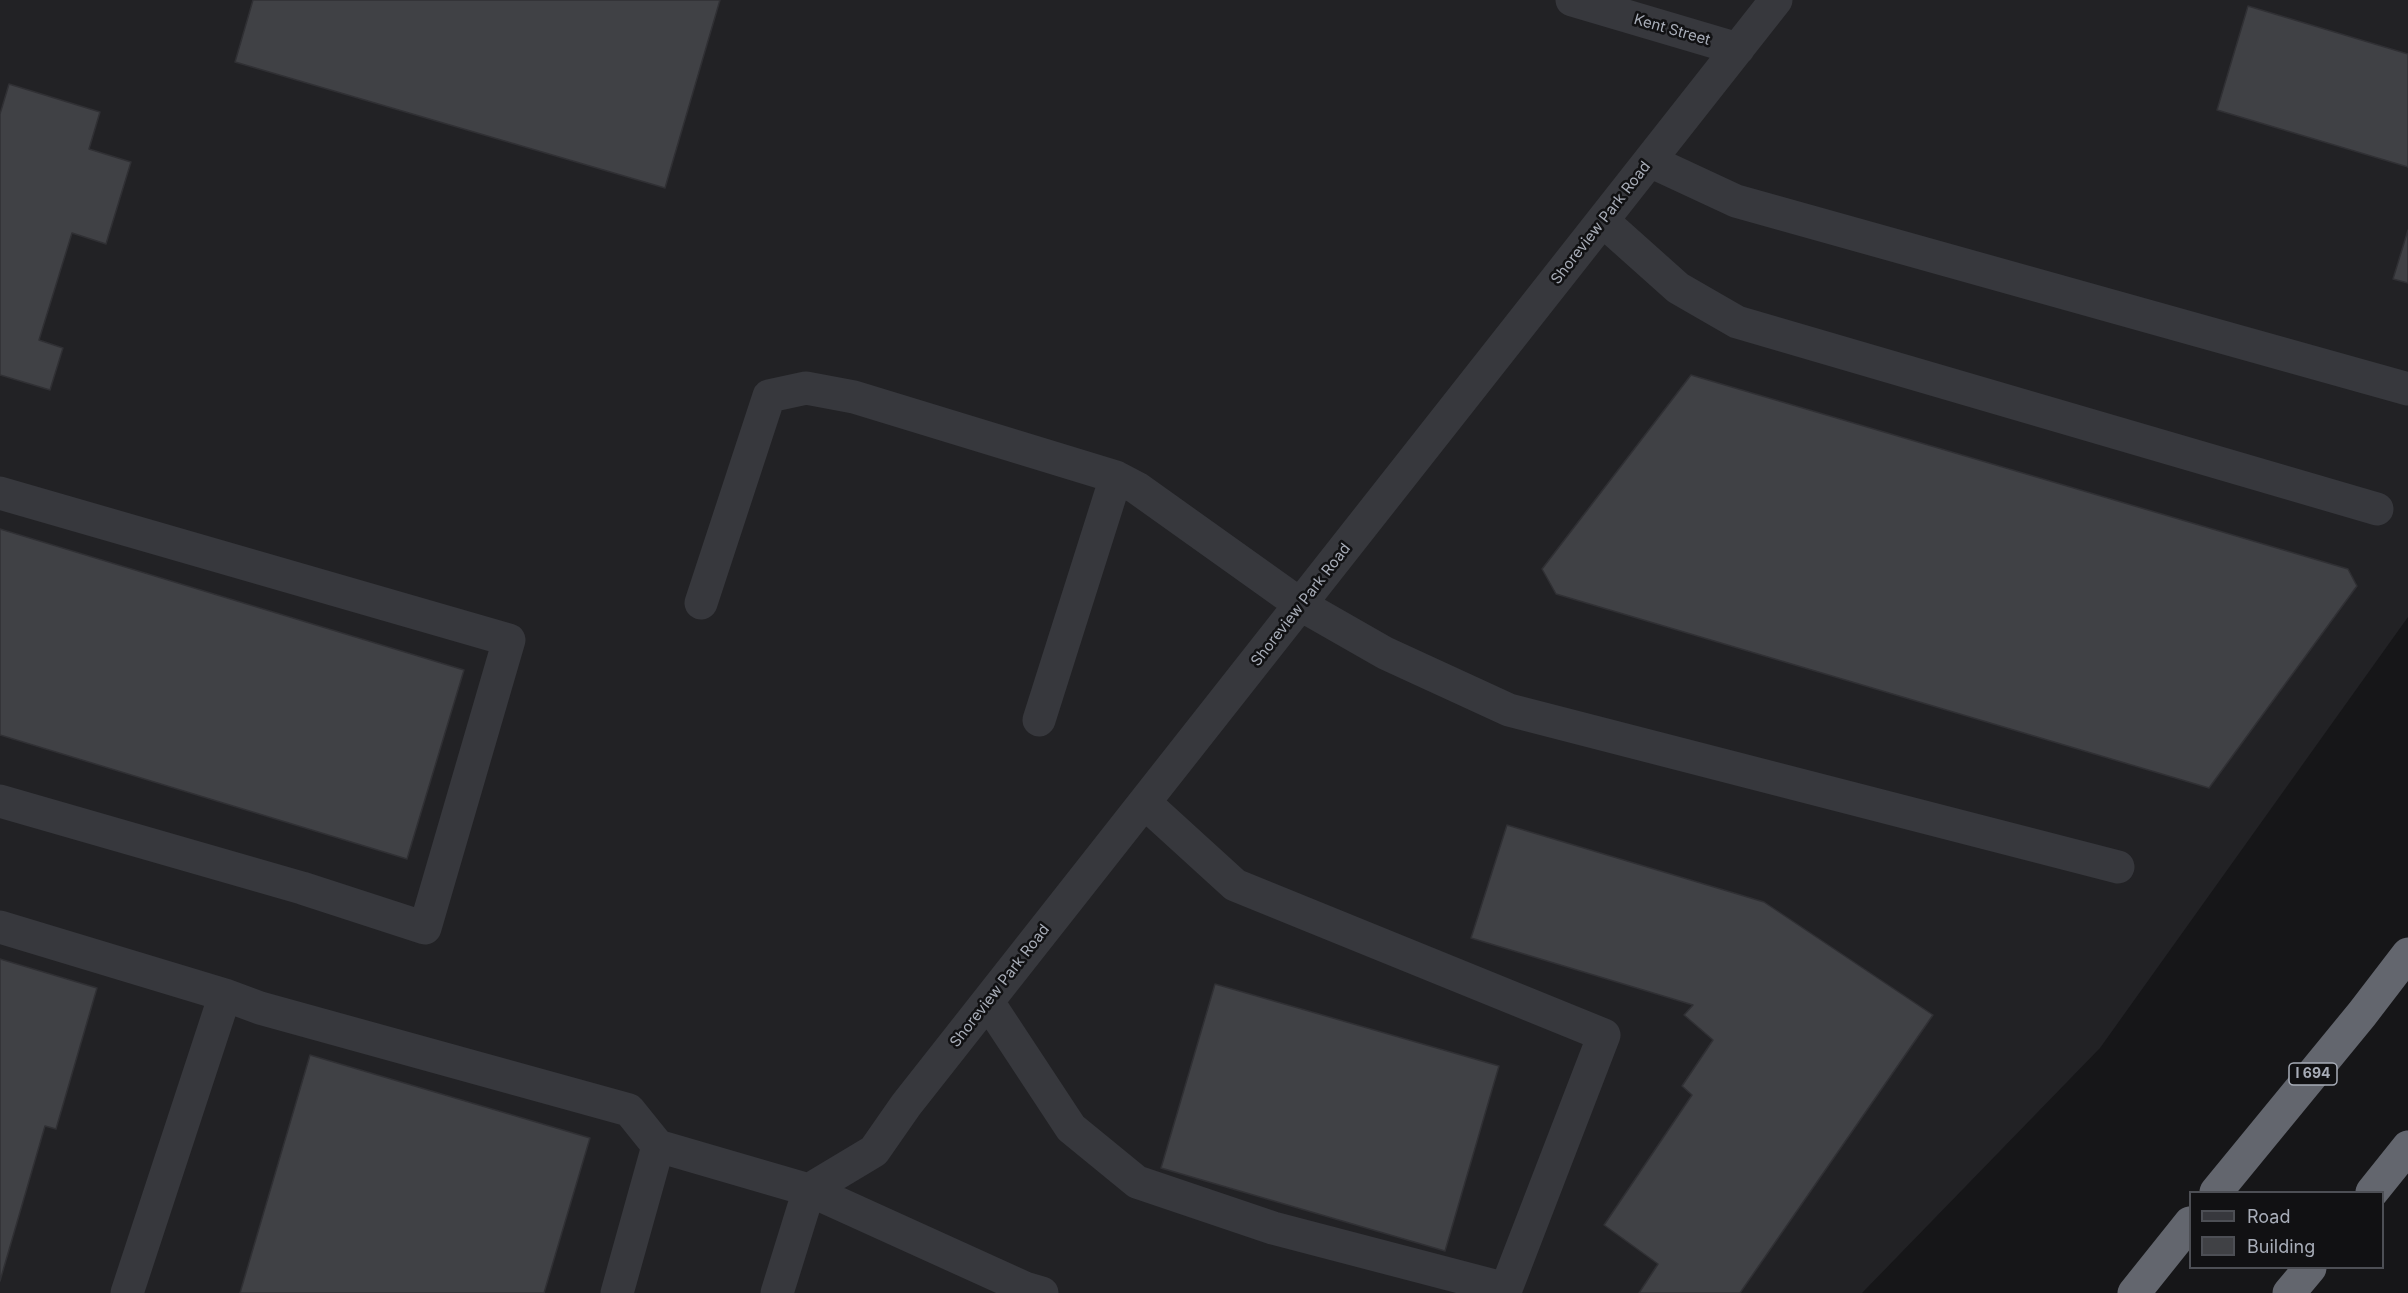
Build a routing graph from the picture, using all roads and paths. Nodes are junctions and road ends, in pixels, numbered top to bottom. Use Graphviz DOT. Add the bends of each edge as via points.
graph roads {
  1 [pos="1572,0"];
  2 [pos="1776,0"];
  3 [pos="1738,49"];
  4 [pos="1650,161"];
  5 [pos="1603,221"];
  6 [pos="2408,389"];
  7 [pos="1116,477"];
  8 [pos="0,493"];
  9 [pos="2377,509"];
  10 [pos="701,603"];
  11 [pos="1301,604"];
  12 [pos="1039,720"];
  13 [pos="0,801"];
  14 [pos="1145,802"];
  15 [pos="2118,867"];
  16 [pos="0,927"];
  17 [pos="2408,954"];
  18 [pos="225,995"];
  19 [pos="988,1002"];
  20 [pos="658,1146"];
  21 [pos="2408,1147"];
  22 [pos="809,1190"];
  23 [pos="2217,1191"];
  24 [pos="2373,1191"];
  25 [pos="2189,1225"];
  26 [pos="2309,1269"];
  27 [pos="127,1293"];
  28 [pos="617,1293"];
  29 [pos="777,1293"];
  30 [pos="1042,1293"];
  31 [pos="2134,1293"];
  32 [pos="2289,1293"];
  1 -- 3 [label="street, Kent Street"];
  2 -- 3 [label="street, Shoreview Park Road"];
  3 -- 4 [label="street, Shoreview Park Road"];
  4 -- 5 [label="street, Shoreview Park Road"];
  4 -- 6 [label="street" via="1736,201"];
  5 -- 9 [label="street" via="1678,288 1737,322"];
  5 -- 11 [label="street, Shoreview Park Road"];
  7 -- 10 [label="street" via="854,397 806,388 769,396"];
  7 -- 11 [label="street"];
  7 -- 12 [label="street"];
  8 -- 13 [label="street" via="509,640 425,928 302,888"];
  11 -- 14 [label="street, Shoreview Park Road"];
  11 -- 15 [label="street" via="1385,654 1509,710"];
  14 -- 19 [label="street, Shoreview Park Road"];
  14 -- 19 [label="street" via="1235,885 1604,1035 1506,1289 1273,1228 1137,1182 1071,1128"];
  16 -- 18 [label="street"];
  17 -- 23 [label="highway, I 694"];
  18 -- 20 [label="street" via="629,1110"];
  18 -- 27 [label="street"];
  19 -- 22 [label="street, Shoreview Park Road" via="874,1151"];
  20 -- 22 [label="street"];
  20 -- 28 [label="street"];
  21 -- 24 [label="highway"];
  22 -- 29 [label="street"];
  22 -- 30 [label="street"];
  25 -- 31 [label="highway"];
  26 -- 32 [label="highway"];
}
